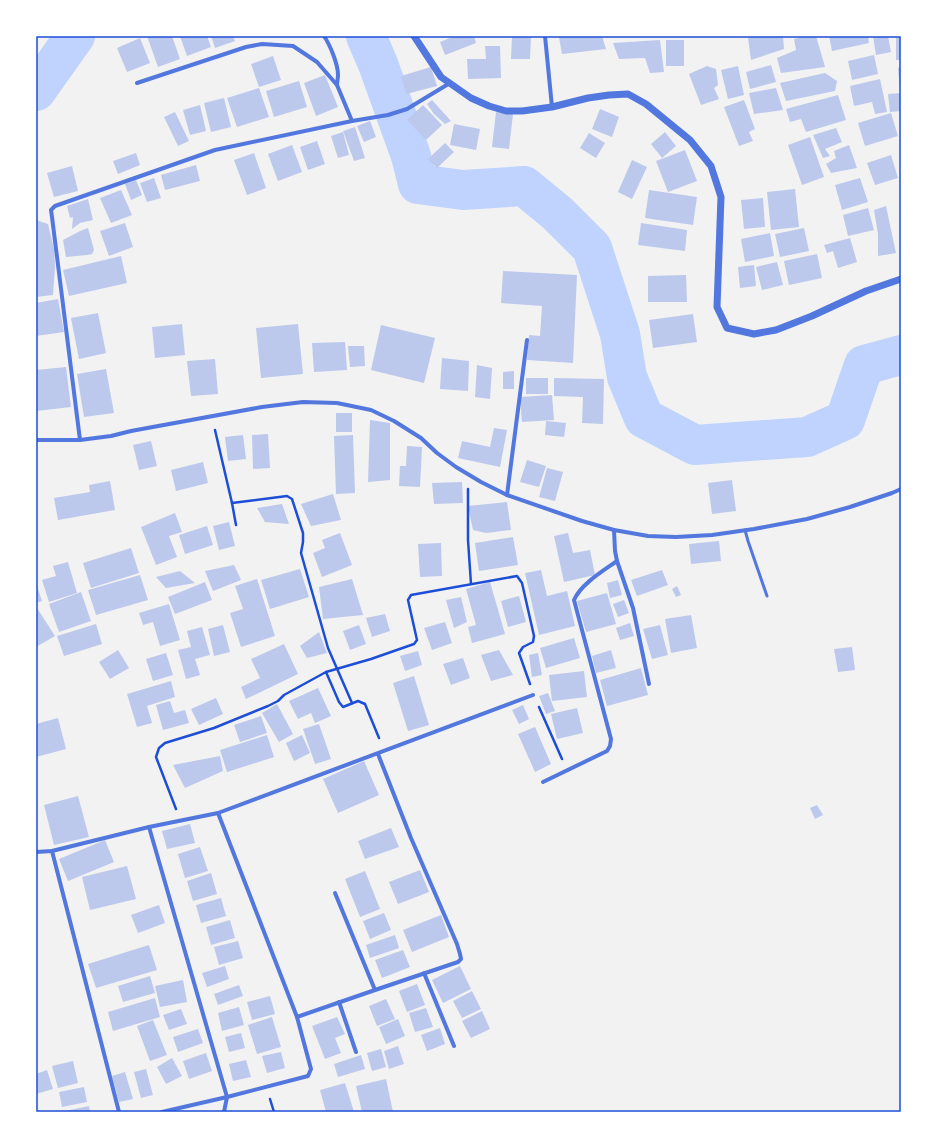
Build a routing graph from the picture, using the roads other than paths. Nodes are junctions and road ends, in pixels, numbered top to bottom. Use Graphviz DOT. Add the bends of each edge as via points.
graph roads {
  1 [pos="324,36"];
  2 [pos="414,36"];
  3 [pos="545,36"];
  4 [pos="137,83"];
  5 [pos="450,83"];
  6 [pos="337,85"];
  7 [pos="552,107"];
  8 [pos="352,121"];
  9 [pos="901,279"];
  10 [pos="527,340"];
  11 [pos="36,440"];
  12 [pos="80,440"];
  13 [pos="901,489"];
  14 [pos="507,495"];
  15 [pos="614,530"];
  16 [pos="745,530"];
  17 [pos="617,561"];
  18 [pos="767,596"];
  19 [pos="649,684"];
  20 [pos="533,695"];
  21 [pos="378,754"];
  22 [pos="543,782"];
  23 [pos="218,813"];
  24 [pos="149,828"];
  25 [pos="52,851"];
  26 [pos="36,852"];
  27 [pos="335,893"];
  28 [pos="424,973"];
  29 [pos="375,990"];
  30 [pos="339,1002"];
  31 [pos="297,1017"];
  32 [pos="454,1046"];
  33 [pos="356,1052"];
  34 [pos="227,1097"];
  35 [pos="119,1112"];
  36 [pos="162,1112"];
  37 [pos="224,1112"];
  1 -- 6 [label="street" via="336,63"];
  2 -- 5 [label="street" via="441,77"];
  3 -- 7 [label="street"];
  4 -- 6 [label="street" via="262,44 293,46 317,62"];
  5 -- 7 [label="street" via="471,98 506,111"];
  5 -- 8 [label="street" via="408,109"];
  6 -- 8 [label="street"];
  7 -- 9 [label="street" via="595,97 628,94 646,104 690,140 711,166 721,197 717,307 727,328 754,334 776,330 866,291"];
  8 -- 12 [label="street" via="216,150 55,206 52,210 53,225"];
  10 -- 14 [label="street"];
  11 -- 12 [label="street"];
  12 -- 14 [label="street" via="262,407 303,402 337,403 371,410 394,420 456,467"];
  13 -- 16 [label="street" via="807,519"];
  14 -- 15 [label="street"];
  15 -- 16 [label="street" via="648,536 676,537"];
  15 -- 17 [label="street"];
  16 -- 18 [label="lane"];
  17 -- 19 [label="street" via="633,608"];
  17 -- 22 [label="street" via="584,586 574,600 611,739 610,746 607,751"];
  20 -- 21 [label="street"];
  21 -- 23 [label="street"];
  21 -- 28 [label="street" via="460,954 461,959 458,962"];
  23 -- 24 [label="street"];
  23 -- 31 [label="street"];
  24 -- 25 [label="street"];
  24 -- 34 [label="street"];
  25 -- 26 [label="street"];
  25 -- 35 [label="street"];
  27 -- 29 [label="street"];
  28 -- 29 [label="street"];
  28 -- 32 [label="street"];
  29 -- 30 [label="street"];
  30 -- 31 [label="street"];
  30 -- 33 [label="street"];
  31 -- 34 [label="street" via="311,1069 308,1076"];
  34 -- 36 [label="street"];
  34 -- 37 [label="street"];
}
